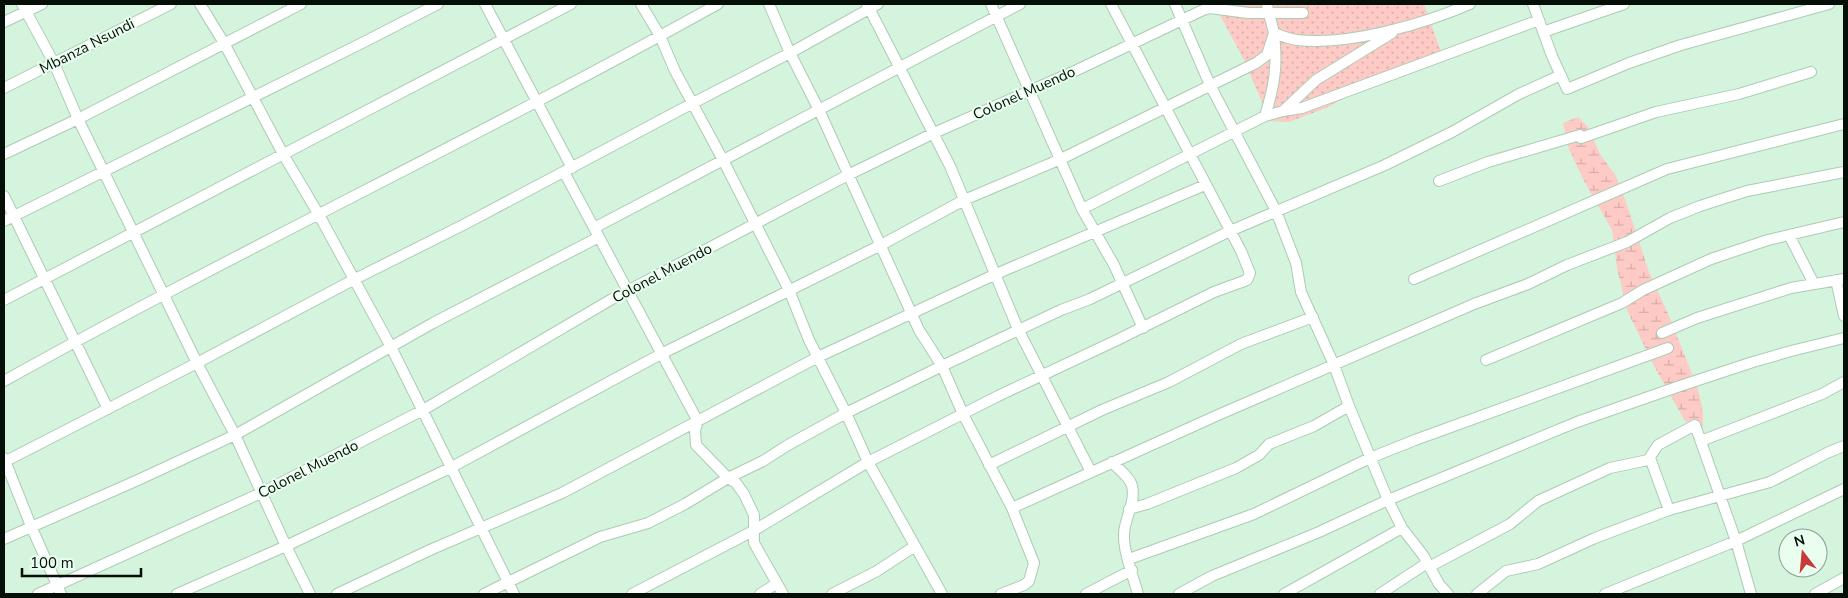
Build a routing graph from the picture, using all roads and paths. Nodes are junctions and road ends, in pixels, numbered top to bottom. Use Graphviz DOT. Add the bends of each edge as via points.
graph roads {
  1 [pos="42,4"];
  2 [pos="171,4"];
  3 [pos="200,4"];
  4 [pos="301,4"];
  5 [pos="438,4"];
  6 [pos="485,4"];
  7 [pos="571,4"];
  8 [pos="642,4"];
  9 [pos="718,4"];
  10 [pos="769,4"];
  11 [pos="991,4"];
  12 [pos="1020,4"];
  13 [pos="1111,4"];
  14 [pos="1175,4"];
  15 [pos="1470,4"];
  16 [pos="1533,4"];
  17 [pos="1624,4"];
  18 [pos="1829,4"];
  19 [pos="871,5"];
  20 [pos="24,8"];
  21 [pos="1268,9"];
  22 [pos="1303,13"];
  23 [pos="996,16"];
  24 [pos="1182,20"];
  25 [pos="1539,20"];
  26 [pos="4,22"];
  27 [pos="1401,27"];
  28 [pos="1543,32"];
  29 [pos="1274,33"];
  30 [pos="660,36"];
  31 [pos="504,39"];
  32 [pos="224,43"];
  33 [pos="1131,44"];
  34 [pos="790,53"];
  35 [pos="54,62"];
  36 [pos="899,66"];
  37 [pos="1811,72"];
  38 [pos="1561,75"];
  39 [pos="1210,85"];
  40 [pos="4,88"];
  41 [pos="1031,90"];
  42 [pos="253,96"];
  43 [pos="538,101"];
  44 [pos="693,103"];
  45 [pos="1165,109"];
  46 [pos="820,110"];
  47 [pos="1283,111"];
  48 [pos="1265,116"];
  49 [pos="78,119"];
  50 [pos="1844,124"];
  51 [pos="934,132"];
  52 [pos="1236,132"];
  53 [pos="4,154"];
  54 [pos="283,154"];
  55 [pos="1190,155"];
  56 [pos="1061,159"];
  57 [pos="723,160"];
  58 [pos="104,170"];
  59 [pos="568,170"];
  60 [pos="1844,172"];
  61 [pos="848,175"];
  62 [pos="1438,181"];
  63 [pos="1205,185"];
  64 [pos="4,196"];
  65 [pos="964,200"];
  66 [pos="1082,209"];
  67 [pos="1276,211"];
  68 [pos="319,215"];
  69 [pos="8,218"];
  70 [pos="1844,222"];
  71 [pos="755,223"];
  72 [pos="133,231"];
  73 [pos="1230,231"];
  74 [pos="596,233"];
  75 [pos="1095,233"];
  76 [pos="1788,235"];
  77 [pos="881,245"];
  78 [pos="996,274"];
  79 [pos="44,279"];
  80 [pos="1414,279"];
  81 [pos="353,280"];
  82 [pos="1840,280"];
  83 [pos="1123,283"];
  84 [pos="1814,284"];
  85 [pos="789,290"];
  86 [pos="627,291"];
  87 [pos="164,293"];
  88 [pos="4,300"];
  89 [pos="911,314"];
  90 [pos="1844,316"];
  91 [pos="1313,317"];
  92 [pos="1143,328"];
  93 [pos="1018,329"];
  94 [pos="1662,333"];
  95 [pos="1844,338"];
  96 [pos="76,341"];
  97 [pos="391,347"];
  98 [pos="1668,348"];
  99 [pos="661,354"];
  100 [pos="818,357"];
  101 [pos="1486,360"];
  102 [pos="197,363"];
  103 [pos="1334,365"];
  104 [pos="942,366"];
  105 [pos="1041,376"];
  106 [pos="4,381"];
  107 [pos="1844,382"];
  108 [pos="1349,406"];
  109 [pos="108,409"];
  110 [pos="423,410"];
  111 [pos="846,413"];
  112 [pos="963,414"];
  113 [pos="698,421"];
  114 [pos="1069,428"];
  115 [pos="235,435"];
  116 [pos="1702,441"];
  117 [pos="1844,446"];
  118 [pos="1370,458"];
  119 [pos="1650,458"];
  120 [pos="4,461"];
  121 [pos="868,462"];
  122 [pos="1112,462"];
  123 [pos="989,465"];
  124 [pos="450,468"];
  125 [pos="1091,472"];
  126 [pos="728,478"];
  127 [pos="1844,489"];
  128 [pos="260,493"];
  129 [pos="1719,496"];
  130 [pos="1388,500"];
  131 [pos="1012,508"];
  132 [pos="1130,509"];
  133 [pos="1669,510"];
  134 [pos="31,526"];
  135 [pos="481,528"];
  136 [pos="1402,528"];
  137 [pos="753,531"];
  138 [pos="4,539"];
  139 [pos="1736,541"];
  140 [pos="286,546"];
  141 [pos="915,546"];
  142 [pos="1129,559"];
  143 [pos="1428,565"];
  144 [pos="1132,570"];
  145 [pos="1844,578"];
  146 [pos="508,582"];
  147 [pos="776,584"];
  148 [pos="59,590"];
  149 [pos="38,594"];
  150 [pos="177,594"];
  151 [pos="310,594"];
  152 [pos="337,594"];
  153 [pos="484,594"];
  154 [pos="514,594"];
  155 [pos="632,594"];
  156 [pos="760,594"];
  157 [pos="783,594"];
  158 [pos="832,594"];
  159 [pos="942,594"];
  160 [pos="1001,594"];
  161 [pos="1086,594"];
  162 [pos="1138,594"];
  163 [pos="1179,594"];
  164 [pos="1284,594"];
  165 [pos="1380,594"];
  166 [pos="1448,594"];
  167 [pos="1476,594"];
  168 [pos="1605,594"];
  169 [pos="1750,594"];
  170 [pos="1815,594"];
  1 -- 20 [label="street"];
  2 -- 35 [label="street, Mbanza Nsundi"];
  3 -- 32 [label="street"];
  4 -- 32 [label="street"];
  5 -- 42 [label="street"];
  6 -- 31 [label="street"];
  7 -- 31 [label="street"];
  8 -- 30 [label="street"];
  9 -- 30 [label="street"];
  10 -- 34 [label="street"];
  11 -- 23 [label="street"];
  12 -- 23 [label="street"];
  13 -- 33 [label="street"];
  14 -- 24 [label="street"];
  15 -- 27 [label="street"];
  16 -- 25 [label="street"];
  17 -- 28 [label="street"];
  18 -- 38 [label="street" via="1681,45 1567,89"];
  19 -- 34 [label="street"];
  19 -- 36 [label="street"];
  20 -- 26 [label="street"];
  20 -- 35 [label="street"];
  21 -- 22 [label="street, Colonel Muendo"];
  21 -- 24 [label="street, Colonel Muendo" via="1226,11 1210,8"];
  21 -- 29 [label="street"];
  23 -- 36 [label="street"];
  23 -- 41 [label="street"];
  24 -- 33 [label="street, Colonel Muendo"];
  24 -- 39 [label="street"];
  25 -- 28 [label="street"];
  25 -- 47 [label="street" via="1311,105"];
  27 -- 29 [label="street" via="1316,41 1295,40"];
  27 -- 47 [label="street" via="1316,80"];
  28 -- 38 [label="street"];
  29 -- 39 [label="street" via="1267,55"];
  29 -- 48 [label="street" via="1276,74"];
  30 -- 43 [label="street"];
  30 -- 44 [label="street"];
  31 -- 43 [label="street"];
  31 -- 54 [label="street"];
  32 -- 42 [label="street"];
  32 -- 49 [label="street"];
  33 -- 41 [label="street, Colonel Muendo"];
  33 -- 45 [label="street"];
  34 -- 44 [label="street"];
  34 -- 46 [label="street"];
  35 -- 40 [label="street, Mbanza Nsundi"];
  35 -- 49 [label="street"];
  36 -- 46 [label="street"];
  36 -- 51 [label="street"];
  37 -- 62 [label="street" via="1739,94 1656,112 1581,137 1488,162"];
  38 -- 67 [label="street" via="1385,165"];
  39 -- 45 [label="street"];
  39 -- 52 [label="street"];
  41 -- 51 [label="street, Colonel Muendo"];
  41 -- 56 [label="street"];
  42 -- 54 [label="street"];
  42 -- 58 [label="street"];
  43 -- 59 [label="street"];
  43 -- 68 [label="street"];
  44 -- 57 [label="street"];
  44 -- 59 [label="street"];
  45 -- 55 [label="street"];
  45 -- 56 [label="street"];
  46 -- 57 [label="street"];
  46 -- 61 [label="street"];
  47 -- 48 [label="street"];
  48 -- 52 [label="street"];
  49 -- 53 [label="street"];
  49 -- 58 [label="street"];
  50 -- 80 [label="street" via="1667,169"];
  51 -- 61 [label="street, Colonel Muendo"];
  51 -- 65 [label="street"];
  52 -- 55 [label="street"];
  52 -- 67 [label="street"];
  54 -- 68 [label="street"];
  54 -- 72 [label="street"];
  55 -- 63 [label="street"];
  55 -- 66 [label="street"];
  56 -- 65 [label="street"];
  56 -- 66 [label="street"];
  57 -- 71 [label="street"];
  57 -- 74 [label="street"];
  58 -- 69 [label="street"];
  58 -- 72 [label="street"];
  59 -- 74 [label="street"];
  59 -- 81 [label="street"];
  60 -- 103 [label="street" via="1747,191 1700,206 1670,218 1627,242"];
  61 -- 71 [label="street, Colonel Muendo"];
  61 -- 77 [label="street"];
  63 -- 73 [label="street"];
  63 -- 75 [label="street"];
  64 -- 69 [label="street"];
  65 -- 77 [label="street"];
  65 -- 78 [label="street"];
  66 -- 75 [label="street"];
  67 -- 73 [label="street"];
  67 -- 91 [label="street" via="1296,263 1300,292"];
  68 -- 81 [label="street"];
  68 -- 87 [label="street"];
  69 -- 79 [label="street"];
  70 -- 76 [label="street"];
  71 -- 85 [label="street"];
  71 -- 86 [label="street, Colonel Muendo"];
  72 -- 79 [label="street"];
  72 -- 87 [label="street"];
  73 -- 83 [label="street"];
  73 -- 92 [label="street" via="1250,273 1247,280 1214,292"];
  74 -- 86 [label="street"];
  74 -- 97 [label="street"];
  75 -- 78 [label="street"];
  75 -- 83 [label="street"];
  76 -- 84 [label="street"];
  76 -- 101 [label="street" via="1711,259 1622,303"];
  77 -- 85 [label="street"];
  77 -- 89 [label="street"];
  78 -- 89 [label="street"];
  78 -- 93 [label="street"];
  79 -- 88 [label="street"];
  79 -- 96 [label="street"];
  81 -- 97 [label="street"];
  81 -- 102 [label="street"];
  82 -- 84 [label="street"];
  82 -- 90 [label="street"];
  83 -- 92 [label="street"];
  83 -- 93 [label="street"];
  84 -- 94 [label="street" via="1744,302"];
  85 -- 99 [label="street"];
  85 -- 100 [label="street"];
  86 -- 99 [label="street"];
  86 -- 110 [label="street, Colonel Muendo"];
  87 -- 96 [label="street"];
  87 -- 102 [label="street"];
  89 -- 100 [label="street"];
  89 -- 104 [label="street"];
  91 -- 103 [label="street"];
  91 -- 114 [label="street" via="1240,344 1169,382 1102,410"];
  92 -- 105 [label="street"];
  93 -- 104 [label="street"];
  93 -- 105 [label="street"];
  95 -- 130 [label="street" via="1791,351 1577,422"];
  96 -- 106 [label="street"];
  96 -- 109 [label="street"];
  97 -- 110 [label="street"];
  97 -- 115 [label="street"];
  98 -- 118 [label="street"];
  99 -- 113 [label="street"];
  99 -- 124 [label="street"];
  100 -- 111 [label="street"];
  100 -- 113 [label="street"];
  102 -- 109 [label="street"];
  102 -- 115 [label="street"];
  103 -- 108 [label="street"];
  103 -- 122 [label="street"];
  104 -- 111 [label="street"];
  104 -- 112 [label="street"];
  105 -- 112 [label="street"];
  105 -- 114 [label="street"];
  107 -- 116 [label="street" via="1822,394"];
  108 -- 118 [label="street"];
  108 -- 132 [label="street" via="1314,426 1269,444 1259,455 1236,468"];
  109 -- 120 [label="street"];
  110 -- 124 [label="street"];
  110 -- 128 [label="street, Colonel Muendo"];
  111 -- 121 [label="street"];
  111 -- 126 [label="street"];
  112 -- 121 [label="street"];
  112 -- 123 [label="street"];
  113 -- 126 [label="street" via="696,445"];
  113 -- 135 [label="street" via="562,493"];
  114 -- 123 [label="street"];
  114 -- 125 [label="street"];
  115 -- 128 [label="street"];
  115 -- 134 [label="street"];
  116 -- 119 [label="street" via="1695,425 1658,444"];
  116 -- 129 [label="street"];
  117 -- 129 [label="street" via="1770,482"];
  118 -- 130 [label="street"];
  118 -- 142 [label="street" via="1254,514"];
  119 -- 133 [label="street"];
  119 -- 143 [label="street" via="1610,468 1538,501 1510,524"];
  120 -- 134 [label="street"];
  121 -- 137 [label="street"];
  121 -- 141 [label="street"];
  122 -- 125 [label="street"];
  122 -- 132 [label="street" via="1130,480"];
  123 -- 131 [label="street"];
  124 -- 135 [label="street"];
  124 -- 140 [label="street"];
  125 -- 131 [label="street"];
  126 -- 137 [label="street" via="736,483 753,511"];
  126 -- 146 [label="street" via="648,523 600,537"];
  127 -- 139 [label="street"];
  128 -- 140 [label="street"];
  128 -- 148 [label="street, Colonel Muendo"];
  129 -- 133 [label="street"];
  129 -- 139 [label="street"];
  130 -- 136 [label="street"];
  130 -- 163 [label="street" via="1212,576"];
  131 -- 160 [label="street" via="1034,563 1029,581"];
  132 -- 142 [label="street" via="1124,532"];
  133 -- 167 [label="street" via="1538,564 1503,572"];
  134 -- 138 [label="street"];
  134 -- 148 [label="street"];
  135 -- 146 [label="street"];
  135 -- 152 [label="street"];
  136 -- 143 [label="street"];
  136 -- 164 [label="street"];
  137 -- 147 [label="street" via="755,547"];
  137 -- 155 [label="street"];
  139 -- 168 [label="street"];
  139 -- 169 [label="street"];
  140 -- 150 [label="street"];
  140 -- 151 [label="street"];
  141 -- 158 [label="street" via="877,572"];
  141 -- 159 [label="street"];
  142 -- 144 [label="street"];
  143 -- 165 [label="street"];
  143 -- 166 [label="street"];
  144 -- 161 [label="street"];
  144 -- 162 [label="street"];
  145 -- 170 [label="street"];
  146 -- 153 [label="street"];
  146 -- 154 [label="street"];
  147 -- 156 [label="street"];
  147 -- 157 [label="street"];
  148 -- 149 [label="street, Colonel Muendo"];
}
